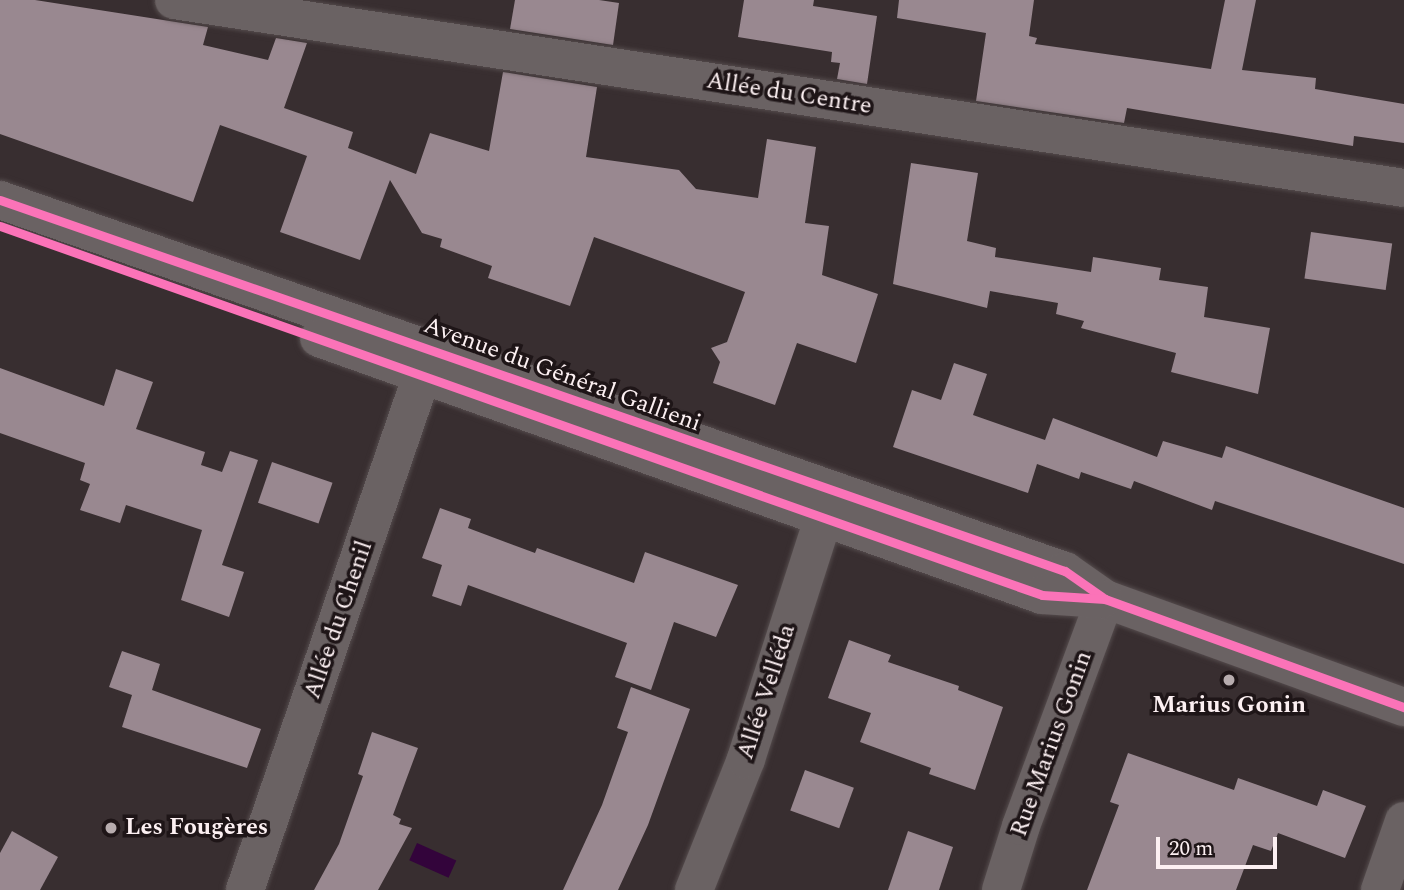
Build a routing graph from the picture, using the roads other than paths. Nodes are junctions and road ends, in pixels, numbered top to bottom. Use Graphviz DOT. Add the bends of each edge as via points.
graph roads {
  1 [pos="174,0"];
  2 [pos="1404,188"];
  3 [pos="0,200"];
  4 [pos="0,226"];
  5 [pos="427,362"];
  6 [pos="828,504"];
  7 [pos="1105,599"];
  8 [pos="1404,707"];
  9 [pos="1404,821"];
  10 [pos="245,890"];
  11 [pos="694,890"];
  12 [pos="1001,890"];
  13 [pos="1380,890"];
  1 -- 2 [label="street, Allée du Centre"];
  3 -- 5 [label="street, Avenue du Général Gallieni"];
  4 -- 5 [label="street, Avenue du Général Gallieni"];
  5 -- 6 [label="street, Avenue du Général Gallieni"];
  5 -- 10 [label="street, Allée du Chenil"];
  6 -- 7 [label="street, Avenue du Général Gallieni" via="1042,595"];
  6 -- 11 [label="street, Allée Velléda" via="746,759"];
  7 -- 8 [label="street, Avenue du Général Gallieni"];
  7 -- 12 [label="street, Rue Marius Gonin"];
  9 -- 13 [label="street"];
}
